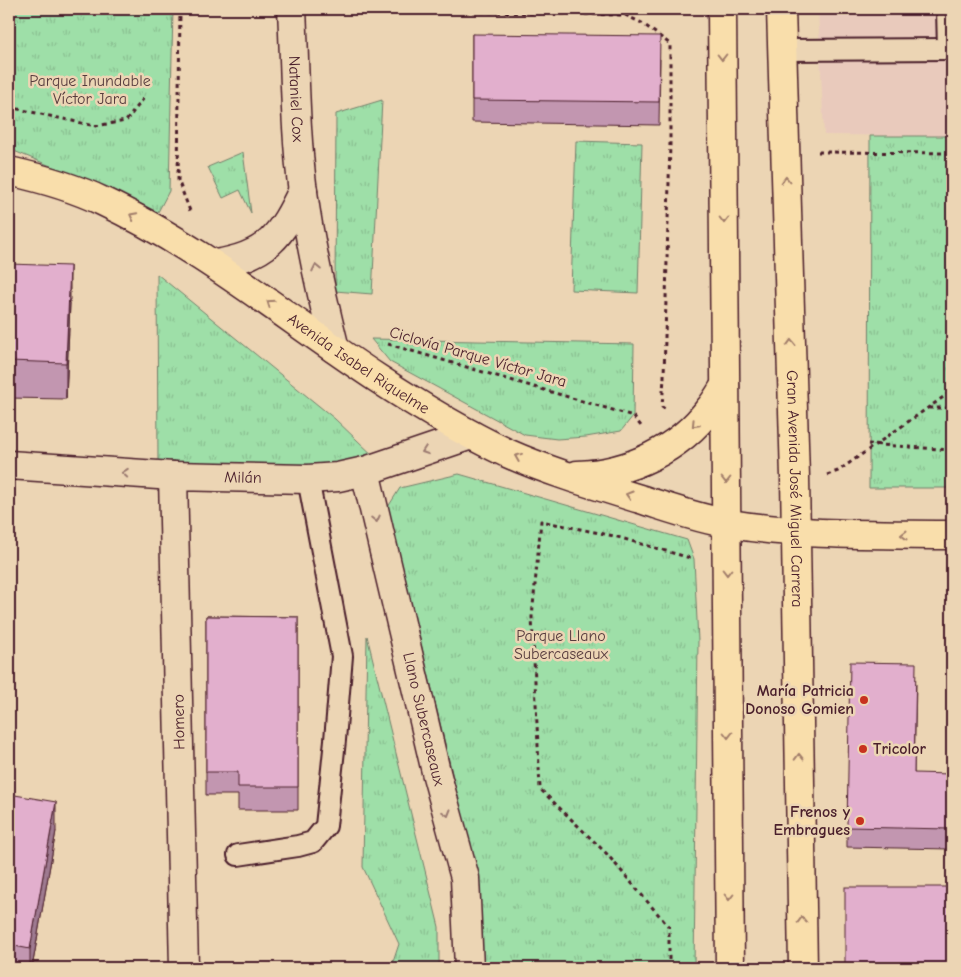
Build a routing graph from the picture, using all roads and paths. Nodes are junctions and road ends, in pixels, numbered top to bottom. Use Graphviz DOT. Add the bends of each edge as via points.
graph roads {
  1 [pos="180,9"];
  2 [pos="292,9"];
  3 [pos="337,9"];
  4 [pos="722,9"];
  5 [pos="781,9"];
  6 [pos="947,9"];
  7 [pos="950,49"];
  8 [pos="783,50"];
  9 [pos="144,98"];
  10 [pos="9,107"];
  11 [pos="786,152"];
  12 [pos="952,153"];
  13 [pos="9,170"];
  14 [pos="303,190"];
  15 [pos="192,216"];
  16 [pos="215,264"];
  17 [pos="380,342"];
  18 [pos="335,349"];
  19 [pos="725,386"];
  20 [pos="952,391"];
  21 [pos="929,408"];
  22 [pos="952,408"];
  23 [pos="668,412"];
  24 [pos="472,435"];
  25 [pos="868,444"];
  26 [pos="876,444"];
  27 [pos="952,450"];
  28 [pos="662,451"];
  29 [pos="9,465"];
  30 [pos="365,471"];
  31 [pos="564,475"];
  32 [pos="174,476"];
  33 [pos="795,477"];
  34 [pos="308,479"];
  35 [pos="726,524"];
  36 [pos="795,531"];
  37 [pos="952,535"];
  38 [pos="690,558"];
  39 [pos="238,855"];
  40 [pos="184,968"];
  41 [pos="469,968"];
  42 [pos="669,968"];
  43 [pos="730,968"];
  44 [pos="803,968"];
  1 -- 15 [label="path" via="178,180"];
  2 -- 14 [label="street, Nataniel Cox"];
  3 -- 23 [label="path" via="625,15 670,44 662,407"];
  4 -- 19 [label="main road, one-way"];
  5 -- 8 [label="main road, Gran Avenida José Miguel Carrera"];
  6 -- 7 [label="lane"];
  7 -- 8 [label="lane"];
  8 -- 11 [label="main road, Gran Avenida José Miguel Carrera"];
  9 -- 10 [label="path" via="126,121 95,126"];
  11 -- 12 [label="path"];
  33 -- 11 [label="main road, Gran Avenida José Miguel Carrera, one-way"];
  16 -- 13 [label="main road, Avenida Isabel Riquelme, one-way" via="100,200"];
  14 -- 16 [label="street, Nataniel Cox" via="289,219 274,239 255,253"];
  18 -- 14 [label="street, Nataniel Cox, one-way" via="310,241"];
  18 -- 16 [label="main road, Avenida Isabel Riquelme, one-way"];
  17 -- 28 [label="path, Ciclovía Parque Víctor Jara" via="633,416"];
  18 -- 24 [label="main road, Avenida Isabel Riquelme" via="378,379"];
  19 -- 28 [label="main road, one-way" via="691,430"];
  19 -- 35 [label="main road, one-way"];
  20 -- 21 [label="path"];
  21 -- 22 [label="path"];
  21 -- 26 [label="path"];
  24 -- 30 [label="street, Milán, one-way"];
  31 -- 24 [label="main road, Avenida Isabel Riquelme, one-way"];
  25 -- 26 [label="path"];
  26 -- 27 [label="path"];
  26 -- 33 [label="path" via="827,476"];
  28 -- 31 [label="main road" via="616,470"];
  32 -- 29 [label="street, Milán, one-way"];
  30 -- 34 [label="street, Milán"];
  30 -- 41 [label="street, Llano Subercaseaux, one-way" via="437,776 466,878"];
  35 -- 31 [label="main road, Avenida Isabel Riquelme, one-way"];
  32 -- 34 [label="street, Milán"];
  32 -- 40 [label="street, Homero"];
  33 -- 36 [label="main road, Gran Avenida José Miguel Carrera"];
  34 -- 39 [label="lane" via="342,656 326,826 313,842"];
  35 -- 36 [label="main road, Avenida Isabel Riquelme"];
  35 -- 43 [label="main road, one-way"];
  37 -- 36 [label="main road, Avenida Isabel Riquelme, one-way"];
  44 -- 36 [label="main road, Gran Avenida José Miguel Carrera, one-way"];
  38 -- 42 [label="path" via="614,536 541,521 532,617 540,789 606,853 669,927"];
}
